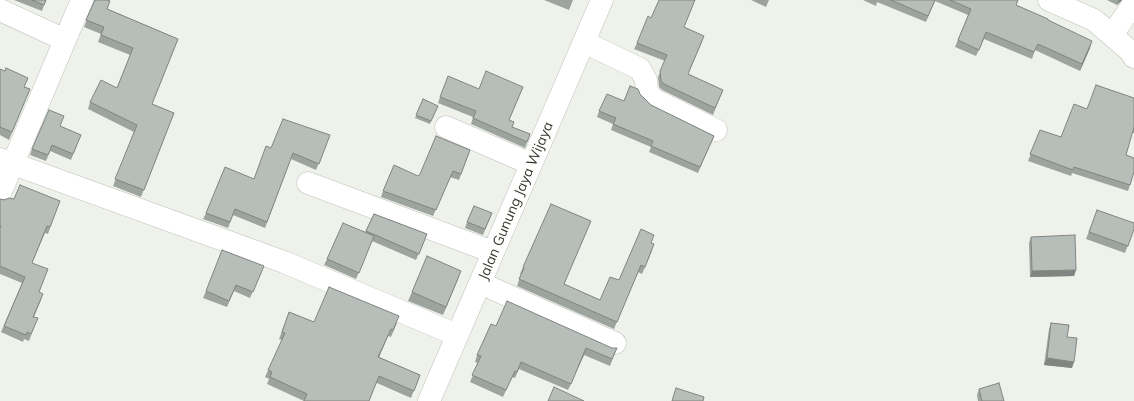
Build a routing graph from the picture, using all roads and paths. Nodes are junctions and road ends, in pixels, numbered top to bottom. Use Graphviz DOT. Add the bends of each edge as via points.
graph roads {
  1 [pos="82,0"];
  2 [pos="602,0"];
  3 [pos="1049,0"];
  4 [pos="1134,3"];
  5 [pos="0,10"];
  6 [pos="1112,35"];
  7 [pos="65,40"];
  8 [pos="584,42"];
  9 [pos="1132,54"];
  10 [pos="446,127"];
  11 [pos="716,130"];
  12 [pos="6,162"];
  13 [pos="531,164"];
  14 [pos="308,183"];
  15 [pos="0,194"];
  16 [pos="493,252"];
  17 [pos="480,283"];
  18 [pos="457,335"];
  19 [pos="615,343"];
  20 [pos="429,401"];
  1 -- 7 [label="street"];
  2 -- 8 [label="street, Jalan Gunung Jaya Wijaya"];
  3 -- 6 [label="street" via="1094,20"];
  4 -- 6 [label="street"];
  5 -- 7 [label="street"];
  6 -- 9 [label="street"];
  7 -- 12 [label="street"];
  8 -- 11 [label="street" via="640,69 646,80 647,92 654,100"];
  8 -- 13 [label="street, Jalan Gunung Jaya Wijaya"];
  10 -- 13 [label="street"];
  12 -- 15 [label="street"];
  12 -- 18 [label="street" via="284,262"];
  13 -- 16 [label="street, Jalan Gunung Jaya Wijaya"];
  14 -- 16 [label="street"];
  16 -- 17 [label="street, Jalan Gunung Jaya Wijaya"];
  17 -- 18 [label="street, Jalan Gunung Jaya Wijaya"];
  17 -- 19 [label="street"];
  18 -- 20 [label="street, Jalan Gunung Jaya Wijaya"];
}
